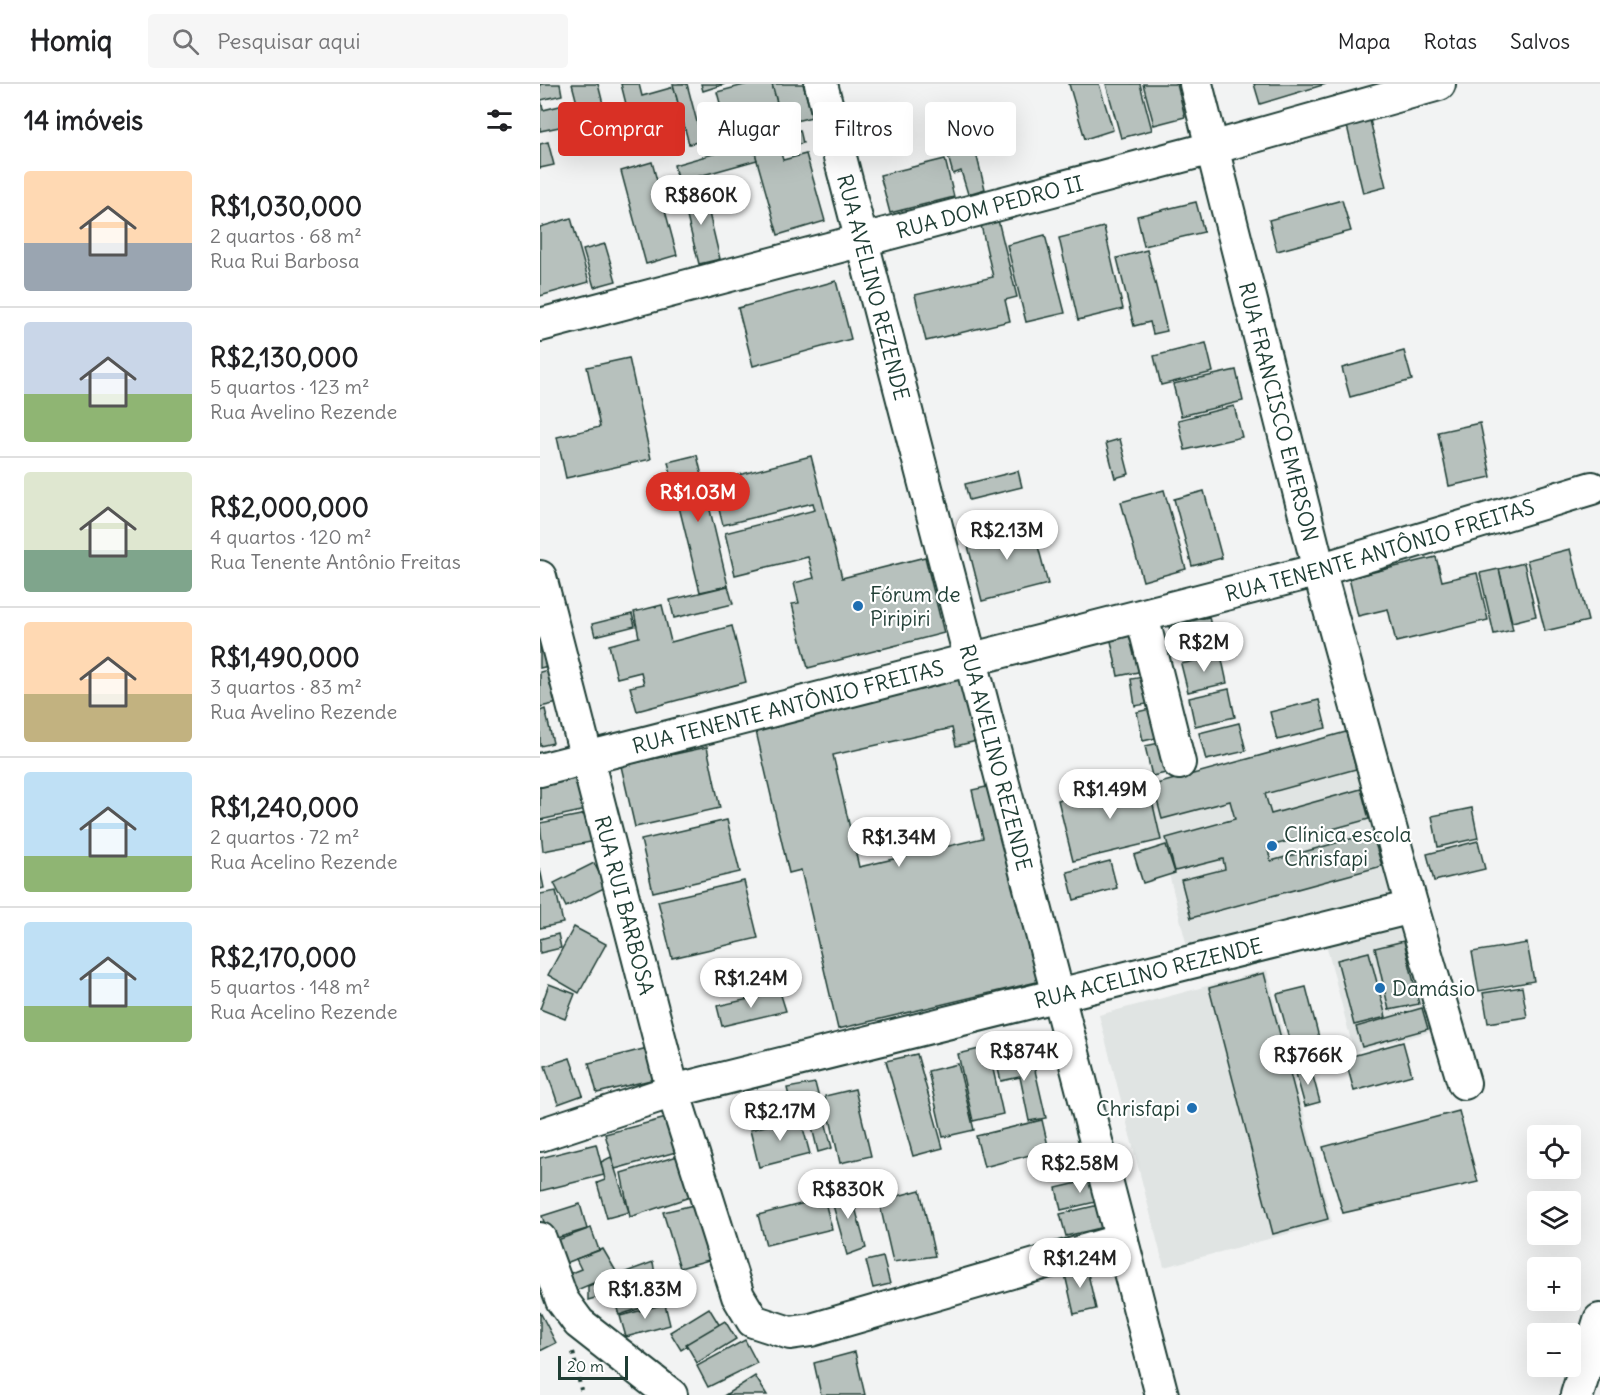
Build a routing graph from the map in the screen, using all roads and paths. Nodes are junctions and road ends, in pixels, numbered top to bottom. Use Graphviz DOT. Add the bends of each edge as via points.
graph roads {
  1 [pos="821,84"];
  2 [pos="1196,84"];
  3 [pos="1439,84"];
  4 [pos="1212,148"];
  5 [pos="863,241"];
  6 [pos="540,325"];
  7 [pos="1592,488"];
  8 [pos="1318,570"];
  9 [pos="540,577"];
  10 [pos="1142,616"];
  11 [pos="972,659"];
  12 [pos="585,758"];
  13 [pos="1179,763"];
  14 [pos="540,770"];
  15 [pos="1412,907"];
  16 [pos="1056,997"];
  17 [pos="1464,1083"];
  18 [pos="673,1091"];
  19 [pos="540,1135"];
  20 [pos="540,1239"];
  21 [pos="1122,1240"];
  22 [pos="1600,1320"];
  23 [pos="670,1395"];
  24 [pos="1162,1395"];
  25 [pos="1577,1395"];
  1 -- 5 [label="street, RUA AVELINO REZENDE"];
  2 -- 4 [label="street, RUA FRANCISCO EMERSON"];
  3 -- 4 [label="street, RUA DOM PEDRO II"];
  4 -- 5 [label="street, RUA DOM PEDRO II"];
  4 -- 8 [label="street, RUA FRANCISCO EMERSON"];
  5 -- 6 [label="street, RUA DOM PEDRO II"];
  5 -- 11 [label="street, RUA AVELINO REZENDE"];
  7 -- 8 [label="street, RUA TENENTE ANTÔNIO FREITAS"];
  8 -- 10 [label="street, RUA TENENTE ANTÔNIO FREITAS"];
  8 -- 15 [label="street, RUA FRANCISCO EMERSON"];
  9 -- 12 [label="street, RUA RUI BARBOSA"];
  10 -- 11 [label="street, RUA TENENTE ANTÔNIO FREITAS"];
  10 -- 13 [label="street"];
  11 -- 12 [label="street, RUA TENENTE ANTÔNIO FREITAS"];
  11 -- 16 [label="street, RUA AVELINO REZENDE"];
  12 -- 14 [label="street, RUA TENENTE ANTÔNIO FREITAS"];
  12 -- 18 [label="street, RUA RUI BARBOSA"];
  15 -- 16 [label="street, RUA ACELINO REZENDE"];
  15 -- 17 [label="street, RUA FRANCISCO EMERSON"];
  16 -- 18 [label="street, RUA ACELINO REZENDE"];
  16 -- 21 [label="street, RUA AVELINO REZENDE"];
  18 -- 19 [label="street, RUA ACELINO REZENDE"];
  18 -- 21 [label="street, RUA RUI BARBOSA" via="738,1296 753,1321 790,1333"];
  20 -- 23 [label="street" via="562,1300 579,1323"];
  21 -- 24 [label="street, RUA AVELINO REZENDE"];
  22 -- 25 [label="street"];
}
